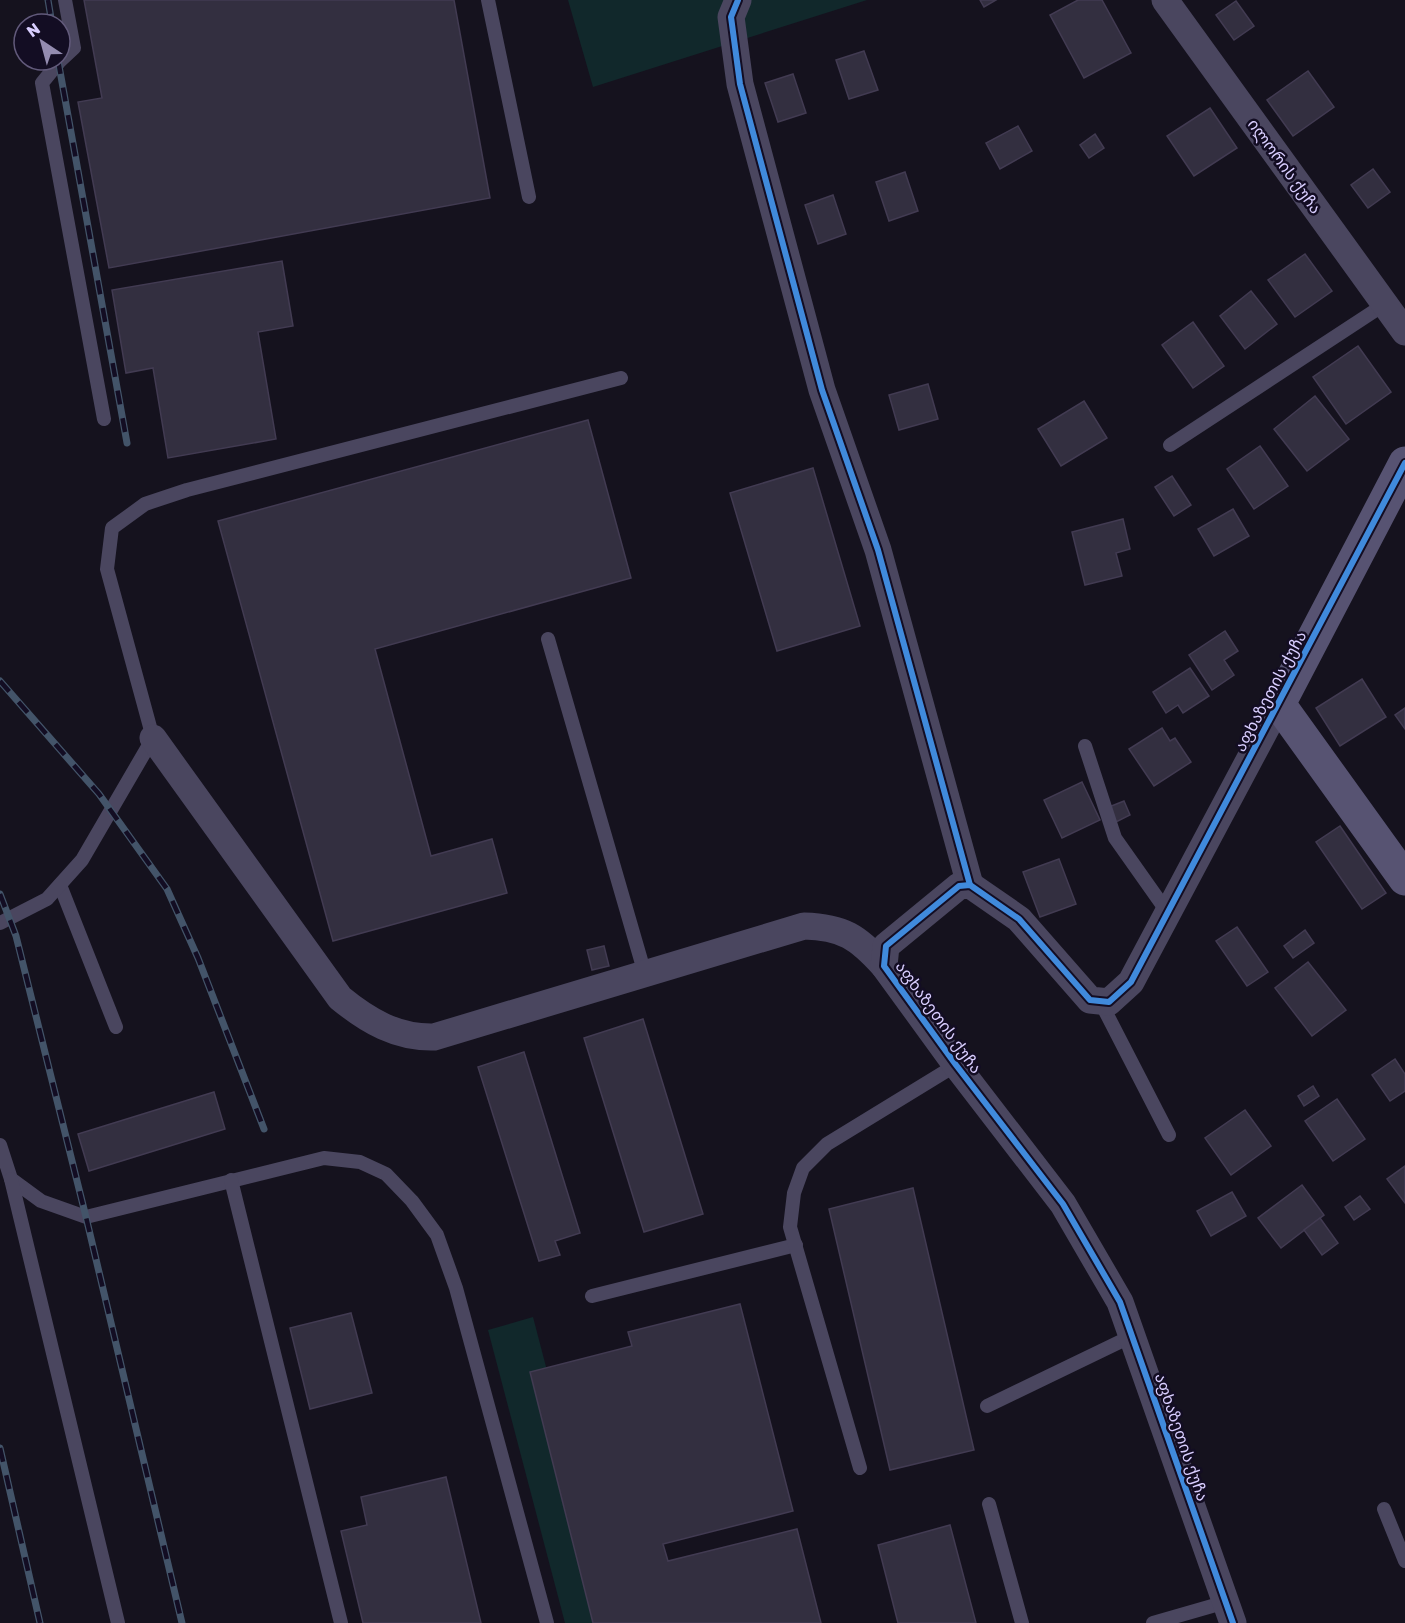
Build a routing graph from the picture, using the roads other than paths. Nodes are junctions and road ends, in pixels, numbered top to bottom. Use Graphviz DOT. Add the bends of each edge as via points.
graph roads {
  1 [pos="65,0"];
  2 [pos="488,0"];
  3 [pos="738,0"];
  4 [pos="1166,0"];
  5 [pos="529,197"];
  6 [pos="1385,304"];
  7 [pos="1405,332"];
  8 [pos="621,378"];
  9 [pos="104,419"];
  10 [pos="1170,445"];
  11 [pos="1405,463"];
  12 [pos="548,639"];
  13 [pos="1279,704"];
  14 [pos="153,738"];
  15 [pos="1085,746"];
  16 [pos="1405,879"];
  17 [pos="60,885"];
  18 [pos="970,885"];
  19 [pos="1168,913"];
  20 [pos="0,923"];
  21 [pos="884,966"];
  22 [pos="645,974"];
  23 [pos="1100,1001"];
  24 [pos="116,1027"];
  25 [pos="956,1065"];
  26 [pos="1168,1135"];
  27 [pos="0,1145"];
  28 [pos="11,1179"];
  29 [pos="231,1180"];
  30 [pos="796,1245"];
  31 [pos="592,1296"];
  32 [pos="1132,1336"];
  33 [pos="987,1406"];
  34 [pos="860,1468"];
  35 [pos="989,1504"];
  36 [pos="1384,1509"];
  37 [pos="1405,1561"];
  38 [pos="1229,1612"];
  39 [pos="118,1623"];
  40 [pos="341,1623"];
  41 [pos="547,1623"];
  42 [pos="1022,1623"];
  43 [pos="1153,1623"];
  1 -- 9 [label="lane" via="74,48 42,83"];
  2 -- 5 [label="lane"];
  3 -- 18 [label="street" via="731,17 740,84 822,390 878,550"];
  4 -- 6 [label="street, ილორის ქუჩა"];
  6 -- 7 [label="street, ილორის ქუჩა"];
  6 -- 10 [label="lane"];
  8 -- 14 [label="lane" via="187,490 145,504 112,528 107,568"];
  11 -- 13 [label="street, აფხაზეთის ქუჩა"];
  12 -- 22 [label="lane"];
  13 -- 16 [label="street"];
  13 -- 19 [label="street, აფხაზეთის ქუჩა"];
  14 -- 17 [label="lane" via="82,860"];
  14 -- 22 [label="street" via="340,998 359,1014 388,1029 415,1038 434,1037"];
  15 -- 19 [label="lane" via="1114,838"];
  17 -- 20 [label="lane" via="47,899"];
  17 -- 24 [label="lane"];
  18 -- 21 [label="street, აფხაზეთის ქუჩა" via="959,886 886,946"];
  18 -- 23 [label="street" via="1019,919 1090,1000"];
  19 -- 23 [label="street, აფხაზეთის ქუჩა" via="1131,982 1109,1002"];
  21 -- 22 [label="street" via="865,945 847,934 827,927 804,926"];
  21 -- 25 [label="street, აფხაზეთის ქუჩა"];
  23 -- 26 [label="lane"];
  25 -- 30 [label="lane" via="827,1144 802,1168 790,1227"];
  25 -- 32 [label="street, აფხაზეთის ქუჩა" via="1063,1204 1120,1302"];
  27 -- 28 [label="lane"];
  28 -- 29 [label="lane" via="41,1201 86,1217"];
  28 -- 39 [label="lane"];
  29 -- 40 [label="lane"];
  29 -- 41 [label="lane" via="324,1158 360,1162 386,1174 438,1235"];
  30 -- 31 [label="lane"];
  30 -- 34 [label="lane"];
  32 -- 33 [label="lane"];
  32 -- 38 [label="street, აფხაზეთის ქუჩა"];
  35 -- 42 [label="lane"];
  36 -- 37 [label="lane"];
  38 -- 43 [label="lane"];
}
